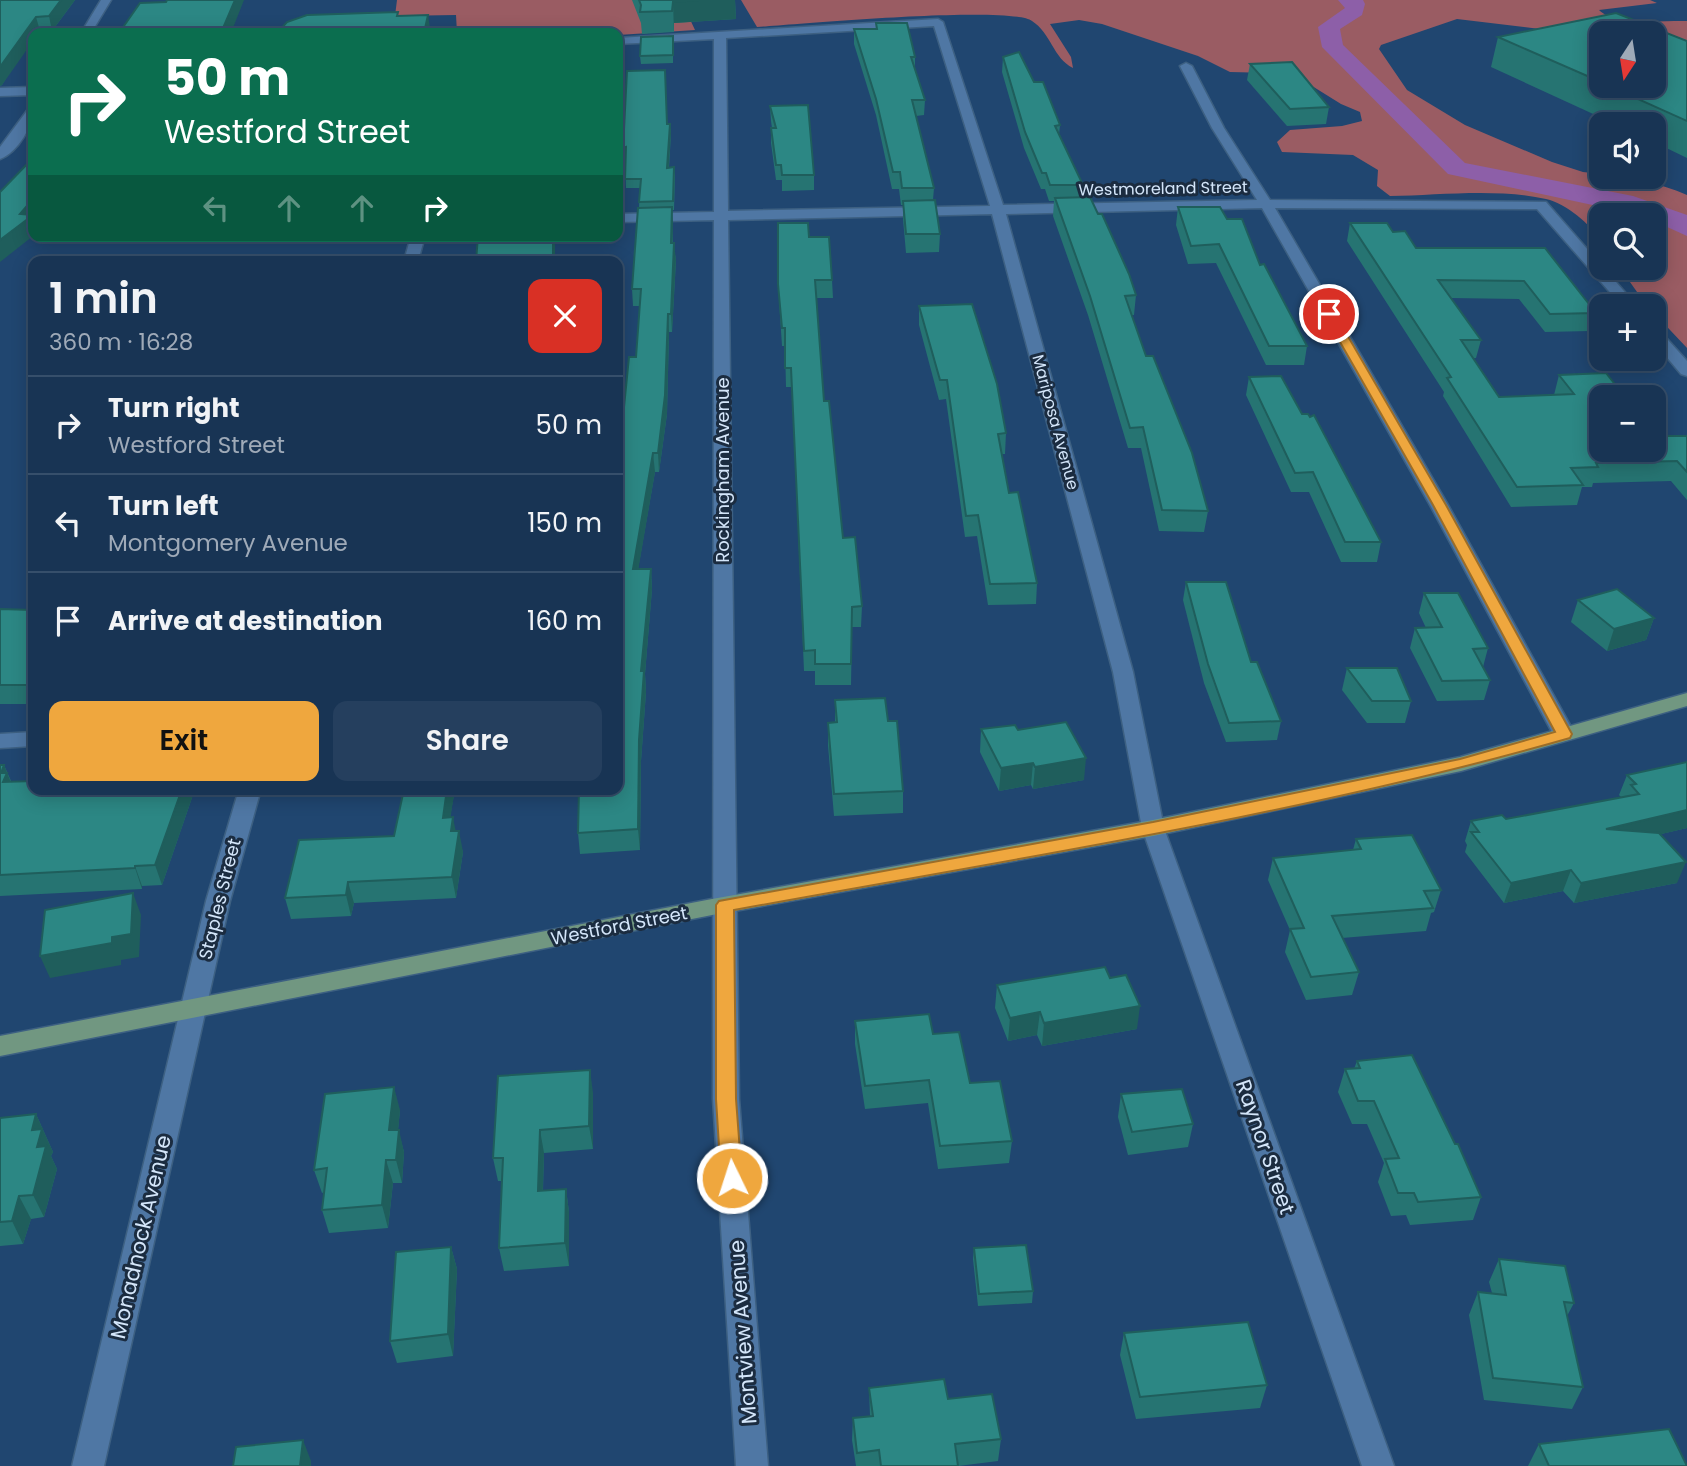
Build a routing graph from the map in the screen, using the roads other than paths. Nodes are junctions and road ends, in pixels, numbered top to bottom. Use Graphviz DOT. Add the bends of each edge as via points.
graph roads {
  1 [pos="106,0"];
  2 [pos="89,28"];
  3 [pos="720,34"];
  4 [pos="623,40"];
  5 [pos="1186,66"];
  6 [pos="28,91"];
  7 [pos="0,92"];
  8 [pos="28,119"];
  9 [pos="0,155"];
  10 [pos="1266,204"];
  11 [pos="998,208"];
  12 [pos="722,215"];
  13 [pos="623,218"];
  14 [pos="1619,294"];
  15 [pos="1666,347"];
  16 [pos="1687,371"];
  17 [pos="1687,699"];
  18 [pos="1564,734"];
  19 [pos="28,739"];
  20 [pos="0,741"];
  21 [pos="248,795"];
  22 [pos="1153,828"];
  23 [pos="725,905"];
  24 [pos="193,1009"];
  25 [pos="0,1046"];
  26 [pos="88,1466"];
  27 [pos="752,1466"];
  28 [pos="1378,1466"];
  1 -- 2 [label="street"];
  3 -- 4 [label="street"];
  3 -- 11 [label="street, Mariposa Avenue" via="938,22"];
  3 -- 12 [label="street, Rockingham Avenue"];
  5 -- 10 [label="street"];
  6 -- 7 [label="street"];
  8 -- 9 [label="street"];
  10 -- 11 [label="street, Westmoreland Street"];
  10 -- 14 [label="street, Westmoreland Street" via="1541,205"];
  10 -- 18 [label="street"];
  11 -- 12 [label="street, Westmoreland Street"];
  11 -- 22 [label="street, Mariposa Avenue" via="1123,672"];
  12 -- 13 [label="street, Westmoreland Street"];
  12 -- 23 [label="street, Rockingham Avenue"];
  15 -- 16 [label="street"];
  17 -- 18 [label="main road, Westford Street"];
  18 -- 22 [label="main road, Westford Street" via="1461,764"];
  19 -- 20 [label="street"];
  21 -- 24 [label="street, Staples Street"];
  22 -- 23 [label="main road, Westford Street"];
  22 -- 28 [label="street, Raynor Street"];
  23 -- 24 [label="main road, Westford Street"];
  23 -- 27 [label="street, Montview Avenue" via="726,1099"];
  24 -- 25 [label="main road, Westford Street"];
  24 -- 26 [label="street, Monadnock Avenue"];
}
